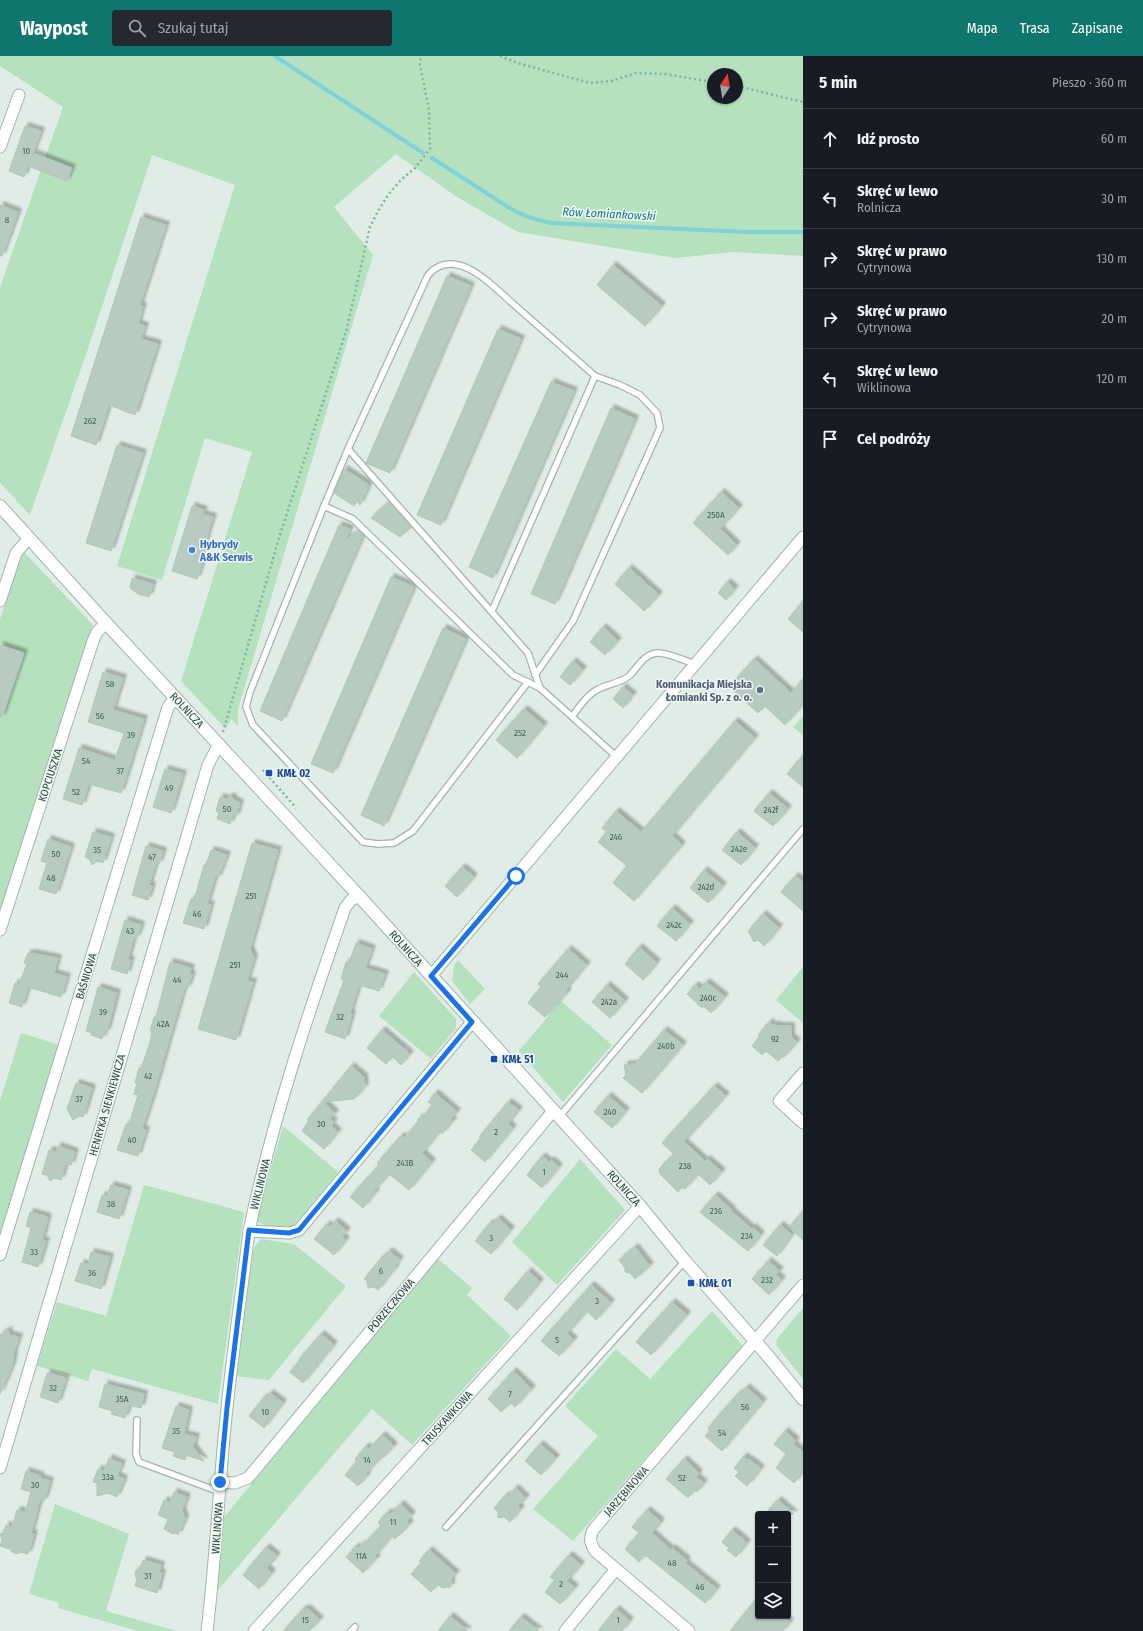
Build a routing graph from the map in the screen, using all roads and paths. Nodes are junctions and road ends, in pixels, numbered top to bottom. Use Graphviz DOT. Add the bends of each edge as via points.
graph roads {
  1 [pos="421,56"];
  2 [pos="500,56"];
  3 [pos="707,81"];
  4 [pos="743,87"];
  5 [pos="19,95"];
  6 [pos="803,102"];
  7 [pos="0,147"];
  8 [pos="595,376"];
  9 [pos="348,449"];
  10 [pos="0,506"];
  11 [pos="324,506"];
  12 [pos="803,537"];
  13 [pos="30,538"];
  14 [pos="0,601"];
  15 [pos="492,611"];
  16 [pos="106,623"];
  17 [pos="696,664"];
  18 [pos="535,675"];
  19 [pos="528,682"];
  20 [pos="540,688"];
  21 [pos="175,698"];
  22 [pos="572,716"];
  23 [pos="219,744"];
  24 [pos="617,757"];
  25 [pos="803,829"];
  26 [pos="359,896"];
  27 [pos="0,930"];
  28 [pos="431,976"];
  29 [pos="472,1022"];
  30 [pos="803,1073"];
  31 [pos="556,1114"];
  32 [pos="803,1123"];
  33 [pos="640,1206"];
  34 [pos="249,1230"];
  35 [pos="0,1256"];
  36 [pos="684,1261"];
  37 [pos="803,1285"];
  38 [pos="755,1341"];
  39 [pos="803,1400"];
  40 [pos="137,1420"];
  41 [pos="0,1468"];
  42 [pos="220,1487"];
  43 [pos="446,1527"];
  44 [pos="616,1569"];
  45 [pos="207,1631"];
  46 [pos="254,1631"];
  47 [pos="565,1631"];
  48 [pos="689,1631"];
  1 -- 23 [label="path" via="420,65 429,110 430,149 388,195 370,227 347,328 279,538"];
  2 -- 3 [label="path" via="590,83 611,81 636,73 665,74"];
  4 -- 6 [label="path"];
  5 -- 7 [label="street"];
  8 -- 9 [label="lane" via="470,269 457,264 443,264 428,275"];
  8 -- 15 [label="lane"];
  8 -- 18 [label="lane" via="640,395 657,413 660,428 573,621"];
  9 -- 11 [label="lane"];
  9 -- 15 [label="lane"];
  10 -- 13 [label="street, ROLNICZA"];
  11 -- 19 [label="lane" via="353,519 513,675"];
  11 -- 19 [label="lane" via="246,707 253,725 363,842 394,843 413,831"];
  12 -- 17 [label="street"];
  13 -- 14 [label="street" via="16,553"];
  13 -- 16 [label="street, ROLNICZA"];
  15 -- 18 [label="lane" via="528,653"];
  16 -- 21 [label="street, ROLNICZA"];
  16 -- 27 [label="street, KOPCIUSZKA" via="97,632 93,641"];
  17 -- 22 [label="lane" via="658,652 651,654 640,661 629,676 596,690 587,697"];
  17 -- 24 [label="street"];
  18 -- 20 [label="lane"];
  19 -- 20 [label="lane"];
  20 -- 22 [label="lane"];
  21 -- 23 [label="street, ROLNICZA"];
  21 -- 35 [label="street, BAŚNIOWA" via="169,704"];
  22 -- 24 [label="lane"];
  23 -- 26 [label="street, ROLNICZA"];
  23 -- 41 [label="street, HENRYKA SIENKIEWICZA" via="208,765"];
  24 -- 28 [label="street"];
  25 -- 31 [label="lane"];
  26 -- 28 [label="street, ROLNICZA"];
  26 -- 34 [label="street, WIKLINOWA" via="351,900 345,908 308,1014 269,1148"];
  28 -- 29 [label="street, ROLNICZA"];
  29 -- 31 [label="street, ROLNICZA"];
  29 -- 34 [label="street" via="299,1230 289,1233"];
  30 -- 32 [label="street" via="779,1102"];
  31 -- 33 [label="street, ROLNICZA"];
  31 -- 42 [label="street, PORZECZKOWA" via="248,1478"];
  33 -- 36 [label="street, ROLNICZA"];
  33 -- 46 [label="street, TRUSKAWKOWA"];
  34 -- 42 [label="street, WIKLINOWA"];
  36 -- 38 [label="street, ROLNICZA"];
  36 -- 43 [label="lane"];
  37 -- 38 [label="street"];
  38 -- 39 [label="street, ROLNICZA"];
  38 -- 44 [label="street, JARZĘBINOWA" via="593,1530 590,1544"];
  40 -- 42 [label="lane" via="136,1454 139,1462"];
  42 -- 45 [label="street, WIKLINOWA" via="214,1580"];
  44 -- 47 [label="street"];
  44 -- 48 [label="street, JARZĘBINOWA"];
}
